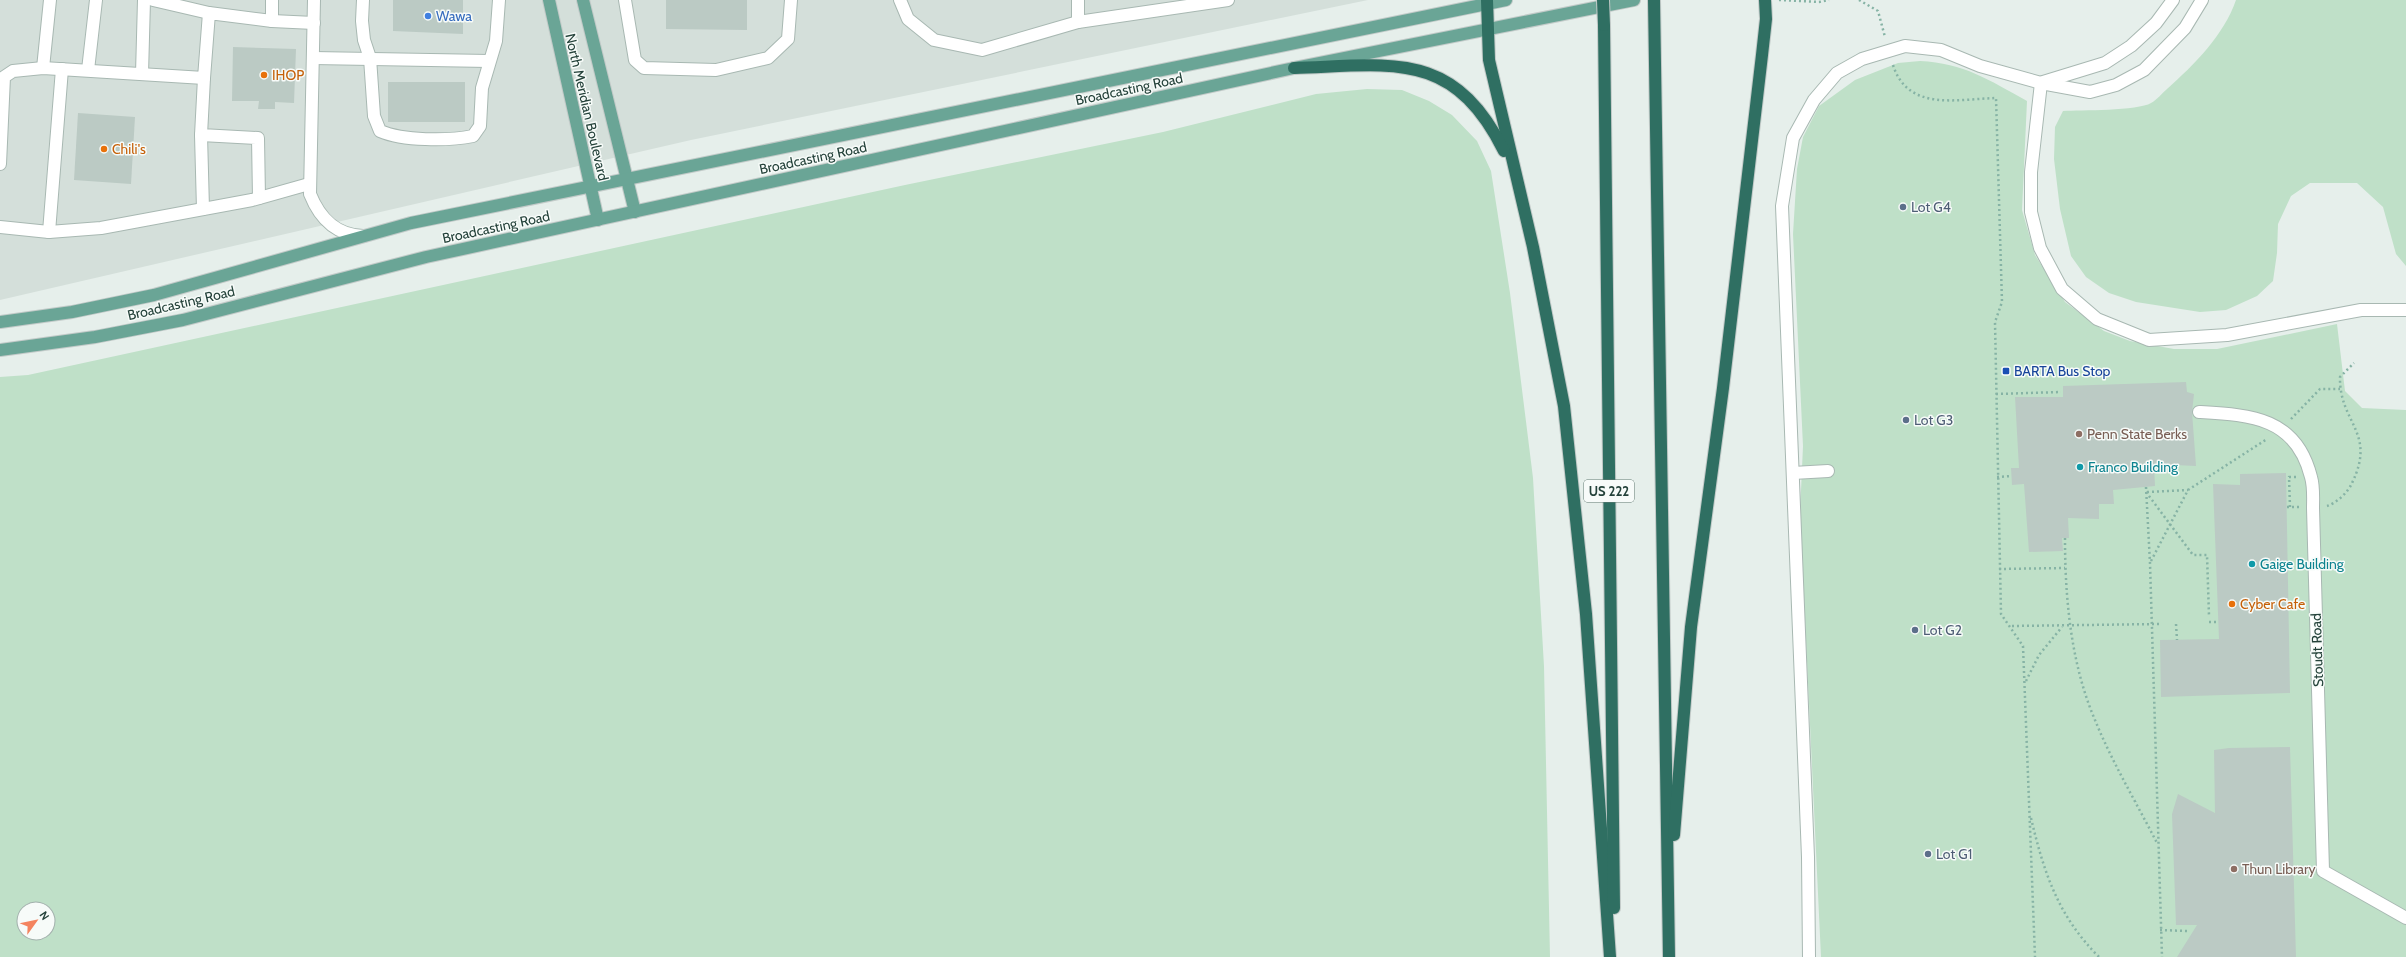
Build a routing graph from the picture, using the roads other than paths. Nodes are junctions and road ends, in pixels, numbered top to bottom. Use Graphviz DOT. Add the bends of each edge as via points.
graph roads {
  1 [pos="50,0"];
  2 [pos="96,0"];
  3 [pos="144,0"];
  4 [pos="153,0"];
  5 [pos="272,0"];
  6 [pos="314,0"];
  7 [pos="363,0"];
  8 [pos="500,0"];
  9 [pos="549,0"];
  10 [pos="583,0"];
  11 [pos="625,0"];
  12 [pos="791,0"];
  13 [pos="900,0"];
  14 [pos="1078,0"];
  15 [pos="1228,0"];
  16 [pos="1506,0"];
  17 [pos="1603,0"];
  18 [pos="1634,0"];
  19 [pos="1654,0"];
  20 [pos="1765,0"];
  21 [pos="2173,0"];
  22 [pos="2202,0"];
  23 [pos="1487,2"];
  24 [pos="209,13"];
  25 [pos="272,21"];
  26 [pos="1078,22"];
  27 [pos="314,23"];
  28 [pos="1487,29"];
  29 [pos="312,58"];
  30 [pos="370,58"];
  31 [pos="489,61"];
  32 [pos="43,68"];
  33 [pos="1294,68"];
  34 [pos="62,69"];
  35 [pos="88,70"];
  36 [pos="142,74"];
  37 [pos="204,78"];
  38 [pos="2041,83"];
  39 [pos="201,135"];
  40 [pos="0,164"];
  41 [pos="1514,171"];
  42 [pos="628,179"];
  43 [pos="309,184"];
  44 [pos="590,187"];
  45 [pos="259,198"];
  46 [pos="202,209"];
  47 [pos="635,212"];
  48 [pos="598,220"];
  49 [pos="0,227"];
  50 [pos="49,232"];
  51 [pos="364,236"];
  52 [pos="2406,310"];
  53 [pos="0,322"];
  54 [pos="0,350"];
  55 [pos="2199,412"];
  56 [pos="1828,471"];
  57 [pos="1793,473"];
  58 [pos="1668,918"];
  59 [pos="2406,918"];
  60 [pos="1610,957"];
  61 [pos="1615,957"];
  62 [pos="1669,957"];
  63 [pos="1809,957"];
  1 -- 32 [label="lane"];
  2 -- 35 [label="lane"];
  3 -- 36 [label="lane"];
  4 -- 24 [label="lane"];
  5 -- 25 [label="lane"];
  6 -- 27 [label="lane"];
  7 -- 30 [label="lane" via="364,40"];
  8 -- 31 [label="lane" via="496,41"];
  9 -- 44 [label="main road, North Meridian Boulevard"];
  10 -- 42 [label="main road, North Meridian Boulevard"];
  11 -- 12 [label="lane" via="635,60 644,68 716,70 768,58 788,39"];
  13 -- 26 [label="lane" via="908,19 934,40 982,50"];
  14 -- 26 [label="lane"];
  15 -- 26 [label="lane"];
  16 -- 23 [label="main road, Broadcasting Road"];
  17 -- 61 [label="highway, US 222, bridge"];
  18 -- 28 [label="main road, Broadcasting Road"];
  19 -- 58 [label="highway"];
  20 -- 58 [label="highway" via="1766,26 1727,356 1691,627"];
  21 -- 38 [label="lane" via="2156,23 2131,46 2105,63"];
  22 -- 38 [label="lane" via="2185,28 2144,70 2116,85 2090,92"];
  23 -- 28 [label="highway"];
  23 -- 42 [label="main road, Broadcasting Road"];
  24 -- 25 [label="lane"];
  24 -- 37 [label="lane"];
  25 -- 27 [label="lane"];
  27 -- 29 [label="lane"];
  28 -- 33 [label="main road, Broadcasting Road"];
  28 -- 41 [label="highway" via="1489,60"];
  29 -- 30 [label="lane"];
  29 -- 43 [label="lane"];
  30 -- 31 [label="lane"];
  30 -- 31 [label="lane" via="374,116 380,131 393,137 473,136 480,126 482,88"];
  32 -- 34 [label="lane"];
  32 -- 40 [label="lane" via="13,71 4,77"];
  33 -- 41 [label="highway" via="1408,66 1437,77 1452,85 1476,106 1498,139"];
  33 -- 47 [label="main road, Broadcasting Road"];
  34 -- 35 [label="lane"];
  34 -- 50 [label="lane"];
  35 -- 36 [label="lane"];
  36 -- 37 [label="lane"];
  37 -- 39 [label="lane"];
  38 -- 52 [label="lane" via="2031,172 2031,212 2040,248 2062,289 2097,320 2149,340 2227,335 2361,310"];
  38 -- 57 [label="lane" via="1980,66 1941,50 1905,46 1862,59 1837,73 1814,100 1793,138 1782,206"];
  39 -- 45 [label="lane" via="258,138"];
  39 -- 46 [label="lane"];
  41 -- 60 [label="highway" via="1533,247 1564,406 1586,614"];
  42 -- 44 [label="main road, Broadcasting Road"];
  42 -- 47 [label="main road, North Meridian Boulevard"];
  43 -- 45 [label="lane"];
  43 -- 51 [label="lane" via="313,202 327,221 347,235"];
  44 -- 48 [label="main road, North Meridian Boulevard"];
  44 -- 51 [label="main road, Broadcasting Road" via="411,223"];
  45 -- 46 [label="lane"];
  46 -- 50 [label="lane" via="101,228"];
  47 -- 48 [label="main road, Broadcasting Road"];
  48 -- 54 [label="main road, Broadcasting Road" via="426,257 184,320 95,338"];
  49 -- 50 [label="lane"];
  51 -- 53 [label="main road, Broadcasting Road" via="154,295 72,312"];
  55 -- 59 [label="lane, Stoudt Road" via="2244,415 2265,420 2282,429 2302,452 2312,478 2323,871"];
  56 -- 57 [label="lane"];
  57 -- 63 [label="lane" via="1808,856"];
  58 -- 62 [label="highway"];
}
